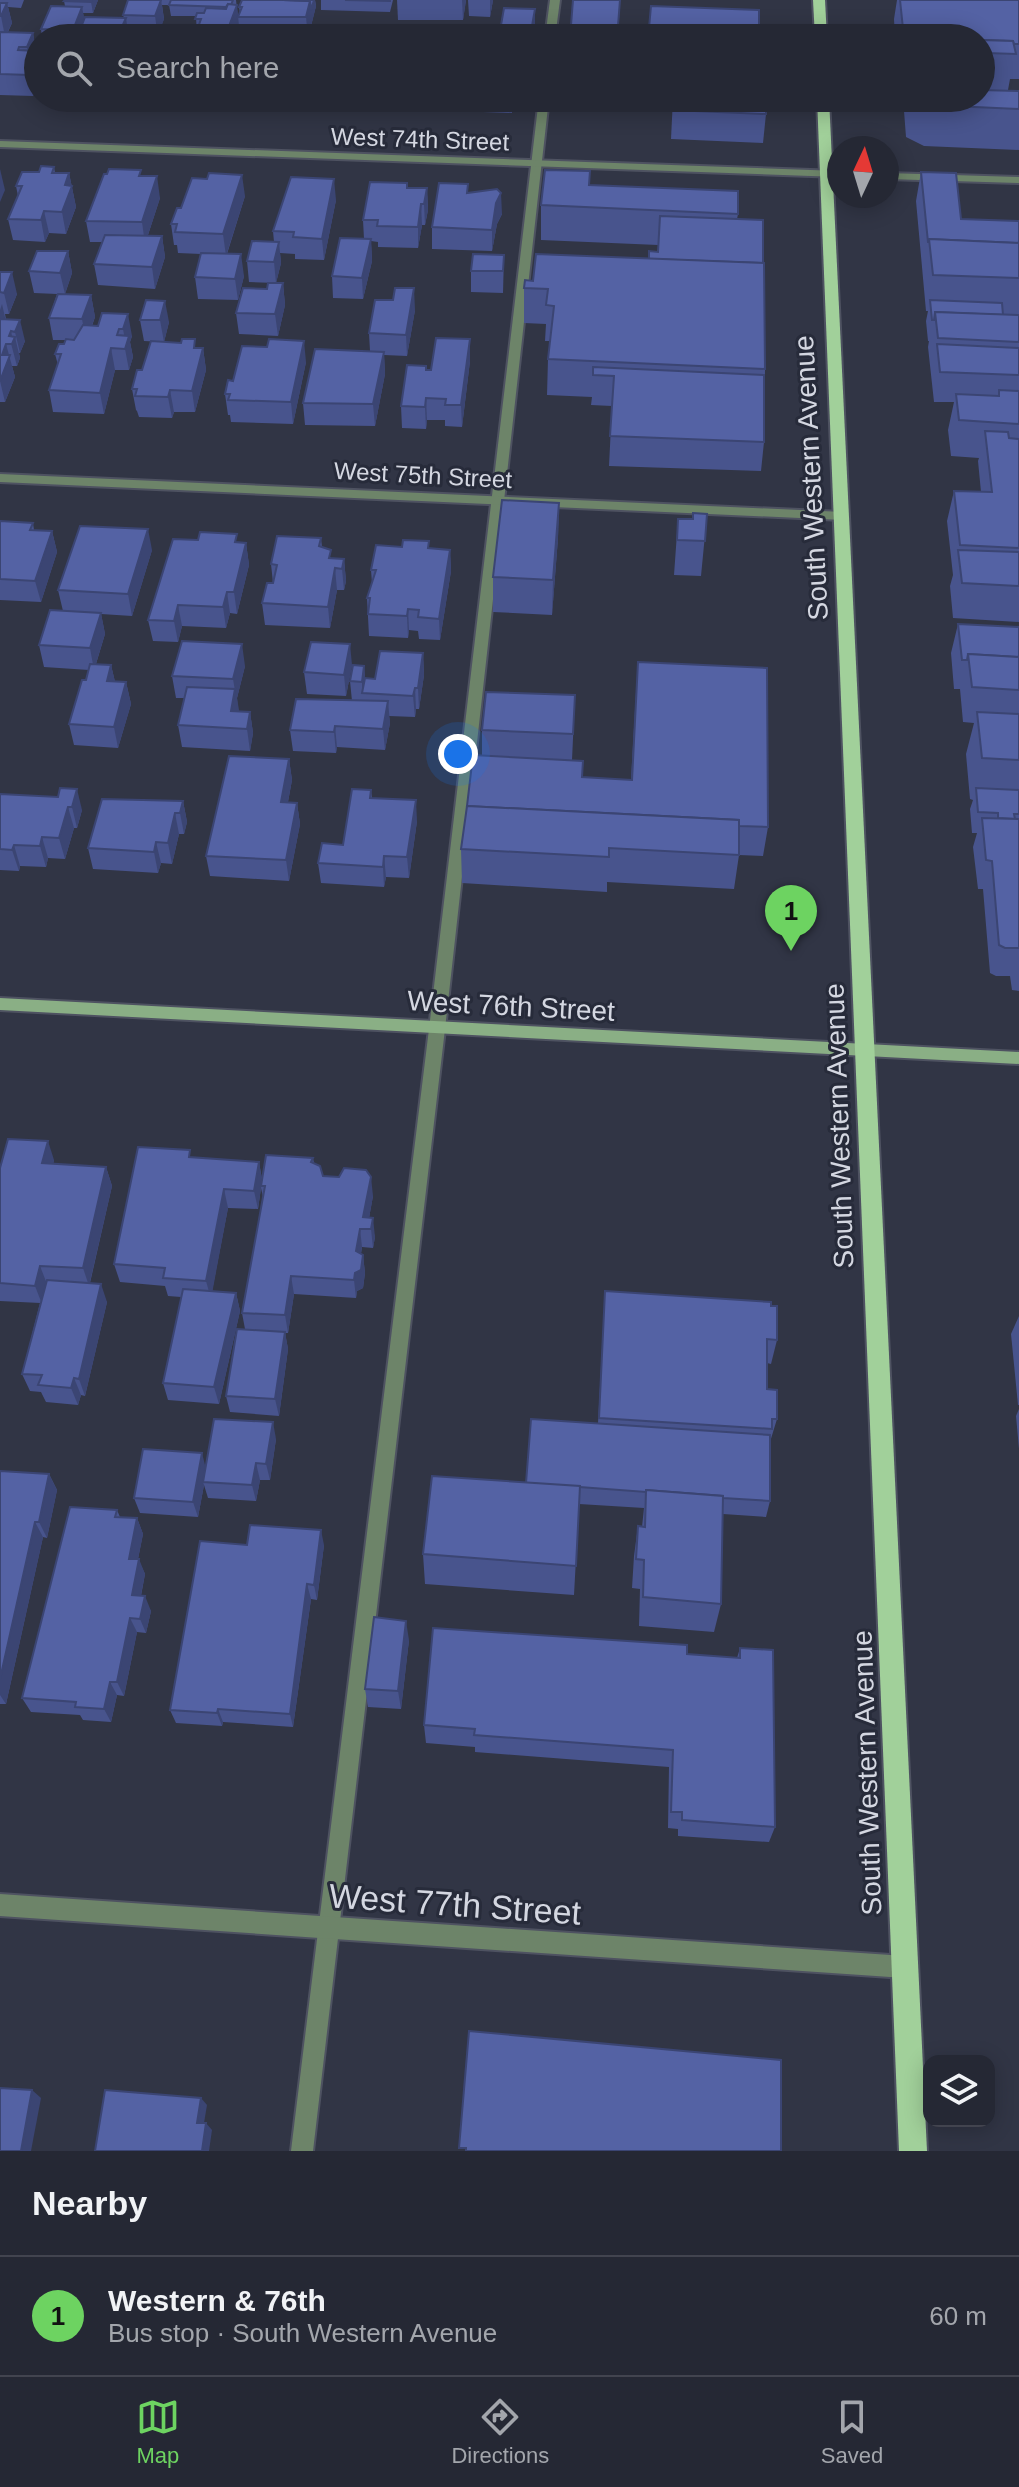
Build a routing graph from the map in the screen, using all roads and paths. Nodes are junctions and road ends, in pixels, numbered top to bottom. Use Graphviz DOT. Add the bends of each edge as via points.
graph roads {
  1 [pos="555,0"];
  2 [pos="819,0"];
  3 [pos="552,24"];
  4 [pos="820,24"];
  5 [pos="542,112"];
  6 [pos="825,112"];
  7 [pos="828,136"];
  8 [pos="0,144"];
  9 [pos="537,163"];
  10 [pos="827,174"];
  11 [pos="899,176"];
  12 [pos="1019,180"];
  13 [pos="834,208"];
  14 [pos="0,478"];
  15 [pos="497,501"];
  16 [pos="843,516"];
  17 [pos="0,1004"];
  18 [pos="437,1029"];
  19 [pos="866,1049"];
  20 [pos="1019,1058"];
  21 [pos="0,1905"];
  22 [pos="326,1927"];
  23 [pos="905,1967"];
  24 [pos="302,2151"];
  25 [pos="913,2151"];
  1 -- 3 [label="street"];
  2 -- 4 [label="main road"];
  5 -- 9 [label="street"];
  6 -- 7 [label="main road, South Western Avenue"];
  8 -- 9 [label="street, West 74th Street"];
  9 -- 10 [label="street, West 74th Street"];
  9 -- 15 [label="street"];
  11 -- 12 [label="street"];
  13 -- 16 [label="main road, South Western Avenue"];
  14 -- 15 [label="street, West 75th Street"];
  15 -- 16 [label="street, West 75th Street"];
  15 -- 18 [label="street"];
  16 -- 19 [label="main road, South Western Avenue"];
  17 -- 18 [label="street, West 76th Street"];
  18 -- 19 [label="street, West 76th Street"];
  18 -- 22 [label="street"];
  19 -- 20 [label="street, West 76th Street"];
  19 -- 23 [label="main road, South Western Avenue"];
  21 -- 22 [label="street, West 77th Street"];
  22 -- 23 [label="street, West 77th Street"];
  22 -- 24 [label="street"];
  23 -- 25 [label="main road, South Western Avenue"];
}
